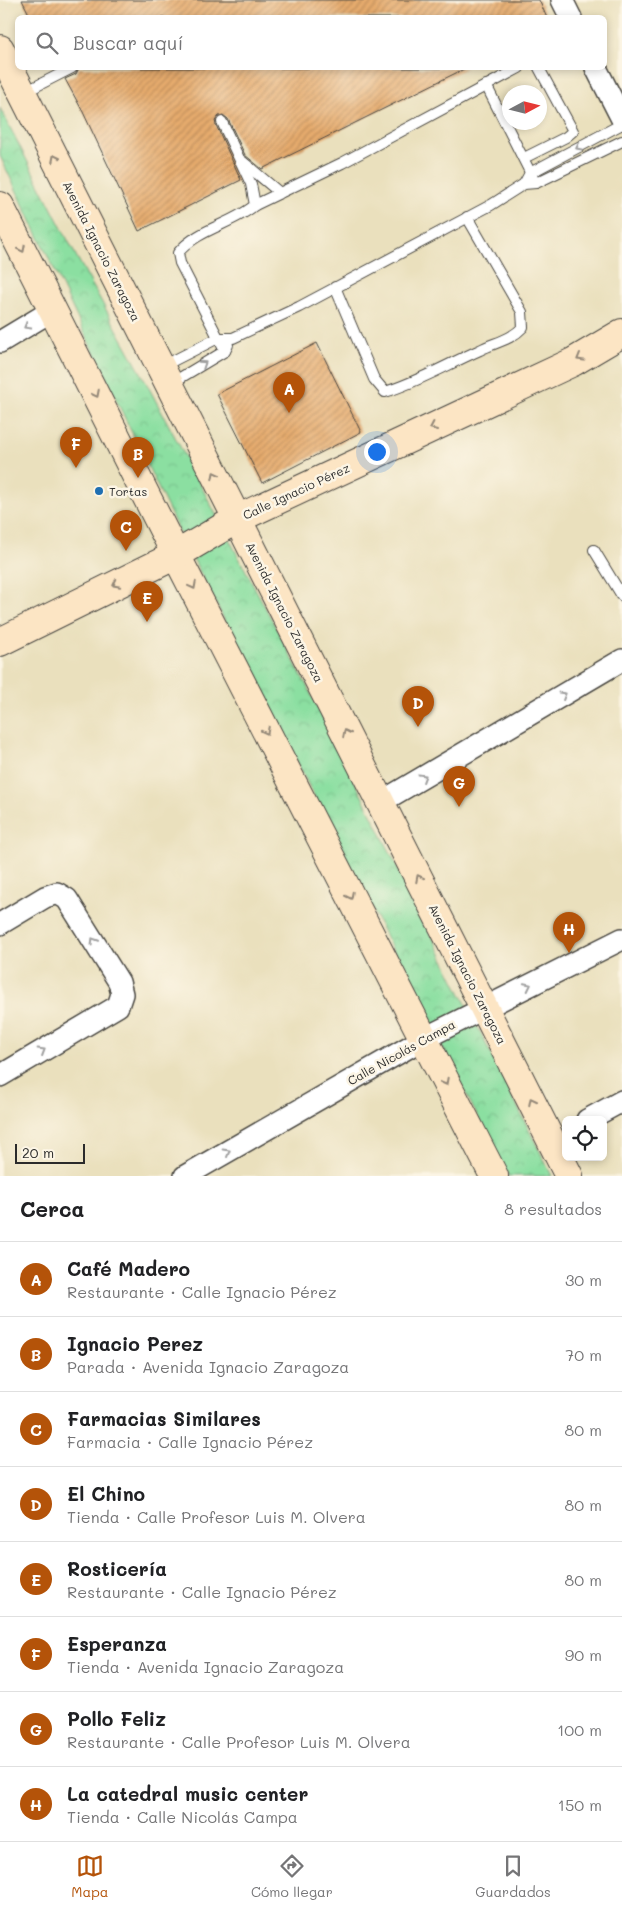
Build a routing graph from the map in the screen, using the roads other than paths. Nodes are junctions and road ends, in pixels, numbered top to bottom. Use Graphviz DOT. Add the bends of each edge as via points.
graph roads {
  1 [pos="562,0"];
  2 [pos="570,15"];
  3 [pos="0,49"];
  4 [pos="68,70"];
  5 [pos="515,70"];
  6 [pos="540,70"];
  7 [pos="597,70"];
  8 [pos="486,85"];
  9 [pos="22,93"];
  10 [pos="622,119"];
  11 [pos="222,122"];
  12 [pos="622,124"];
  13 [pos="622,141"];
  14 [pos="524,158"];
  15 [pos="240,160"];
  16 [pos="530,173"];
  17 [pos="536,183"];
  18 [pos="524,184"];
  19 [pos="280,193"];
  20 [pos="255,204"];
  21 [pos="0,206"];
  22 [pos="467,217"];
  23 [pos="335,287"];
  24 [pos="53,310"];
  25 [pos="622,333"];
  26 [pos="218,338"];
  27 [pos="233,338"];
  28 [pos="0,342"];
  29 [pos="224,351"];
  30 [pos="165,376"];
  31 [pos="237,518"];
  32 [pos="594,550"];
  33 [pos="176,555"];
  34 [pos="622,596"];
  35 [pos="0,642"];
  36 [pos="622,660"];
  37 [pos="381,802"];
  38 [pos="0,924"];
  39 [pos="622,939"];
  40 [pos="484,1007"];
  41 [pos="423,1039"];
  42 [pos="0,1076"];
  43 [pos="622,1101"];
  44 [pos="594,1116"];
  45 [pos="558,1135"];
  46 [pos="185,1176"];
  47 [pos="494,1176"];
  48 [pos="569,1176"];
  1 -- 2 [label="street"];
  3 -- 9 [label="main road, Avenida Ignacio Zaragoza"];
  4 -- 9 [label="lane"];
  5 -- 8 [label="lane"];
  6 -- 14 [label="lane" via="573,131 566,138"];
  7 -- 10 [label="street"];
  8 -- 14 [label="lane"];
  8 -- 19 [label="lane"];
  30 -- 9 [label="main road, Avenida Ignacio Zaragoza, one-way"];
  11 -- 15 [label="lane"];
  12 -- 16 [label="lane, one-way"];
  13 -- 17 [label="lane"];
  14 -- 16 [label="lane"];
  15 -- 19 [label="lane"];
  15 -- 20 [label="lane" via="251,184"];
  16 -- 17 [label="lane"];
  16 -- 18 [label="lane"];
  17 -- 18 [label="lane"];
  18 -- 22 [label="lane"];
  19 -- 20 [label="lane"];
  20 -- 26 [label="lane" via="248,211 183,246 178,253"];
  21 -- 24 [label="main road, one-way"];
  22 -- 23 [label="lane"];
  22 -- 23 [label="lane" via="522,312 523,327 515,336 385,392 374,379"];
  23 -- 27 [label="lane"];
  24 -- 28 [label="street, one-way"];
  24 -- 33 [label="main road, one-way"];
  25 -- 31 [label="main road, Calle Ignacio Pérez, one-way" via="573,362"];
  26 -- 27 [label="lane"];
  26 -- 29 [label="lane"];
  26 -- 30 [label="lane"];
  27 -- 29 [label="lane"];
  30 -- 29 [label="lane, one-way"];
  31 -- 30 [label="main road, Avenida Ignacio Zaragoza, one-way"];
  31 -- 33 [label="main road, Calle Ignacio Pérez"];
  37 -- 31 [label="main road, Avenida Ignacio Zaragoza, one-way"];
  32 -- 34 [label="lane"];
  33 -- 35 [label="main road, Calle Ignacio Pérez, one-way"];
  33 -- 41 [label="main road, one-way"];
  37 -- 36 [label="street, one-way"];
  40 -- 37 [label="main road, Avenida Ignacio Zaragoza, one-way"];
  42 -- 38 [label="street, one-way" via="118,1006 122,994 119,982 67,899 57,893"];
  40 -- 39 [label="street, Calle Nicolás Campa, one-way"];
  40 -- 41 [label="street, Calle Nicolás Campa"];
  45 -- 40 [label="main road, Avenida Ignacio Zaragoza, one-way"];
  46 -- 41 [label="street, Calle Nicolás Campa, one-way"];
  41 -- 47 [label="main road, one-way"];
  43 -- 44 [label="street"];
  45 -- 48 [label="main road, Avenida Ignacio Zaragoza"];
}
